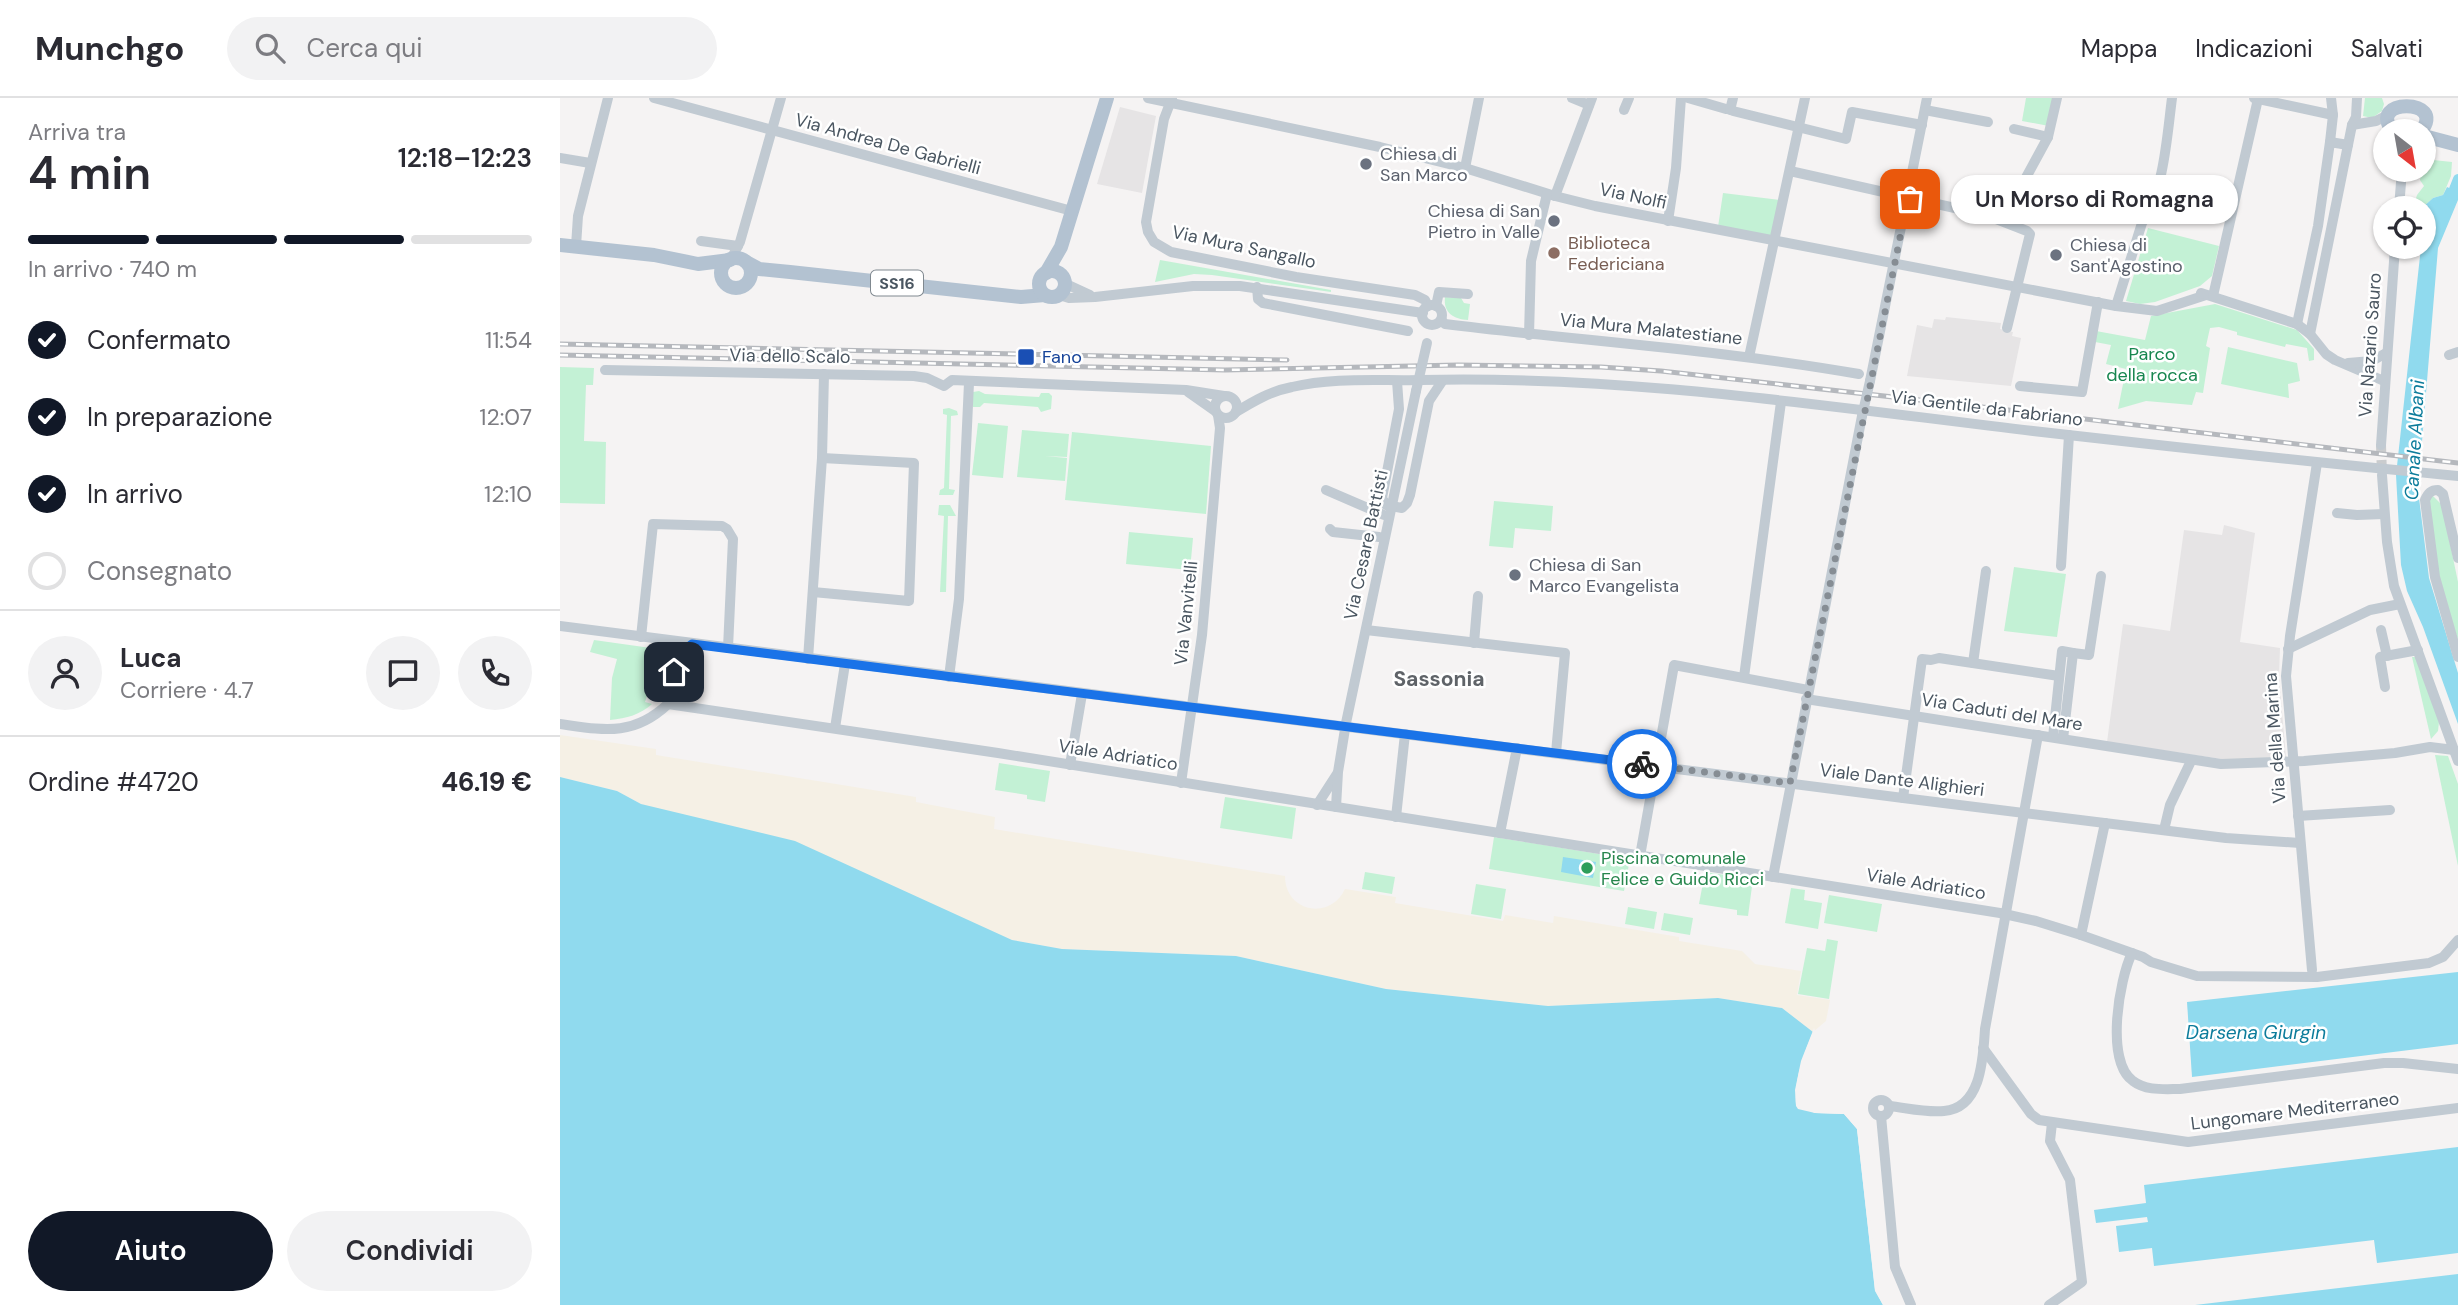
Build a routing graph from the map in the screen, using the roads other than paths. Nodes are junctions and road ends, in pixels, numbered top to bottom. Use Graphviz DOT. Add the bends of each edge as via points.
graph roads {
  1 [pos="608,98"];
  2 [pos="654,98"];
  3 [pos="781,98"];
  4 [pos="1107,98"];
  5 [pos="1148,98"];
  6 [pos="1479,98"];
  7 [pos="1572,98"];
  8 [pos="1629,98"];
  9 [pos="1681,98"];
  10 [pos="1688,98"];
  11 [pos="1732,98"];
  12 [pos="1805,98"];
  13 [pos="2057,98"];
  14 [pos="2172,98"];
  15 [pos="2331,98"];
  16 [pos="2357,98"];
  17 [pos="2405,98"];
  18 [pos="2256,99"];
  19 [pos="1170,101"];
  20 [pos="1591,102"];
  21 [pos="1926,104"];
  22 [pos="2387,107"];
  23 [pos="1624,110"];
  24 [pos="1728,110"];
  25 [pos="2333,115"];
  26 [pos="2422,119"];
  27 [pos="1988,122"];
  28 [pos="1922,125"];
  29 [pos="2351,125"];
  30 [pos="1799,128"];
  31 [pos="2014,129"];
  32 [pos="772,131"];
  33 [pos="2048,136"];
  34 [pos="2436,137"];
  35 [pos="2436,140"];
  36 [pos="2441,141"];
  37 [pos="2330,142"];
  38 [pos="2348,145"];
  39 [pos="2458,145"];
  40 [pos="560,158"];
  41 [pos="590,163"];
  42 [pos="1465,168"];
  43 [pos="1790,171"];
  44 [pos="1551,195"];
  45 [pos="1908,198"];
  46 [pos="1072,211"];
  47 [pos="2003,220"];
  48 [pos="1668,221"];
  49 [pos="701,241"];
  50 [pos="1775,242"];
  51 [pos="560,245"];
  52 [pos="576,246"];
  53 [pos="1061,247"];
  54 [pos="737,257"];
  55 [pos="2394,259"];
  56 [pos="698,264"];
  57 [pos="1895,264"];
  58 [pos="790,272"];
  59 [pos="1043,276"];
  60 [pos="722,279"];
  61 [pos="748,281"];
  62 [pos="1057,287"];
  63 [pos="1258,287"];
  64 [pos="2016,287"];
  65 [pos="1468,294"];
  66 [pos="1003,295"];
  67 [pos="2209,296"];
  68 [pos="2098,302"];
  69 [pos="2116,306"];
  70 [pos="1429,308"];
  71 [pos="1436,323"];
  72 [pos="2297,324"];
  73 [pos="2007,328"];
  74 [pos="1408,331"];
  75 [pos="2310,334"];
  76 [pos="1529,335"];
  77 [pos="2386,353"];
  78 [pos="1749,357"];
  79 [pos="2342,363"];
  80 [pos="605,370"];
  81 [pos="824,374"];
  82 [pos="1859,374"];
  83 [pos="1443,380"];
  84 [pos="1397,381"];
  85 [pos="2384,381"];
  86 [pos="969,383"];
  87 [pos="2020,386"];
  88 [pos="1186,390"];
  89 [pos="1228,397"];
  90 [pos="1257,399"];
  91 [pos="1781,401"];
  92 [pos="1216,413"];
  93 [pos="1233,415"];
  94 [pos="2069,435"];
  95 [pos="1218,445"];
  96 [pos="2381,445"];
  97 [pos="822,458"];
  98 [pos="2317,463"];
  99 [pos="2384,472"];
  100 [pos="2458,476"];
  101 [pos="1326,490"];
  102 [pos="1388,511"];
  103 [pos="2337,513"];
  104 [pos="2384,514"];
  105 [pos="1330,529"];
  106 [pos="1380,537"];
  107 [pos="2458,558"];
  108 [pos="2061,566"];
  109 [pos="1986,571"];
  110 [pos="2101,576"];
  111 [pos="813,593"];
  112 [pos="1478,596"];
  113 [pos="2400,604"];
  114 [pos="560,626"];
  115 [pos="1366,630"];
  116 [pos="2381,630"];
  117 [pos="641,637"];
  118 [pos="1474,643"];
  119 [pos="692,644"];
  120 [pos="728,648"];
  121 [pos="2288,649"];
  122 [pos="2418,650"];
  123 [pos="2073,653"];
  124 [pos="2387,656"];
  125 [pos="2458,657"];
  126 [pos="808,659"];
  127 [pos="1973,663"];
  128 [pos="845,664"];
  129 [pos="2060,676"];
  130 [pos="949,677"];
  131 [pos="1744,677"];
  132 [pos="2385,687"];
  133 [pos="1082,694"];
  134 [pos="1807,695"];
  135 [pos="668,704"];
  136 [pos="1192,707"];
  137 [pos="1915,715"];
  138 [pos="560,724"];
  139 [pos="2444,725"];
  140 [pos="1345,726"];
  141 [pos="835,728"];
  142 [pos="1405,734"];
  143 [pos="2038,735"];
  144 [pos="2058,738"];
  145 [pos="2430,747"];
  146 [pos="1517,748"];
  147 [pos="1556,753"];
  148 [pos="2456,755"];
  149 [pos="2191,761"];
  150 [pos="2293,762"];
  151 [pos="1070,765"];
  152 [pos="1656,766"];
  153 [pos="1338,772"];
  154 [pos="1181,783"];
  155 [pos="1790,783"];
  156 [pos="1903,798"];
  157 [pos="1317,805"];
  158 [pos="1336,807"];
  159 [pos="2390,810"];
  160 [pos="2024,812"];
  161 [pos="2298,816"];
  162 [pos="1396,817"];
  163 [pos="2105,823"];
  164 [pos="2164,830"];
  165 [pos="1500,833"];
  166 [pos="2300,843"];
  167 [pos="1640,856"];
  168 [pos="1773,877"];
  169 [pos="2005,914"];
  170 [pos="2081,935"];
  171 [pos="2458,940"];
  172 [pos="2132,953"];
  173 [pos="2312,970"];
  174 [pos="1983,1048"];
  175 [pos="2458,1069"];
  176 [pos="2458,1108"];
  177 [pos="2052,1123"];
  178 [pos="1910,1305"];
  179 [pos="2049,1305"];
  1 -- 41 [label="street"];
  2 -- 32 [label="street, Via Andrea De Gabrielli"];
  3 -- 32 [label="street"];
  4 -- 46 [label="main road"];
  5 -- 19 [label="street, Via Nolfi"];
  6 -- 42 [label="street"];
  7 -- 20 [label="street"];
  8 -- 23 [label="street"];
  9 -- 48 [label="street"];
  10 -- 24 [label="street"];
  11 -- 24 [label="street"];
  12 -- 30 [label="street"];
  13 -- 33 [label="street"];
  14 -- 69 [label="street" via="2164,161"];
  15 -- 25 [label="street"];
  16 -- 29 [label="street"];
  17 -- 22 [label="main road"];
  17 -- 26 [label="main road" via="2421,105"];
  18 -- 25 [label="street"];
  18 -- 67 [label="street"];
  19 -- 42 [label="street, Via Nolfi"];
  19 -- 70 [label="street, Via Mura Sangallo" via="1146,222 1148,233 1161,248 1264,271 1415,295"];
  20 -- 44 [label="street"];
  21 -- 27 [label="street"];
  21 -- 28 [label="street"];
  22 -- 29 [label="street" via="2376,121"];
  24 -- 30 [label="street"];
  25 -- 37 [label="street"];
  28 -- 30 [label="street" via="1852,112 1846,139"];
  28 -- 45 [label="street"];
  29 -- 38 [label="street"];
  30 -- 43 [label="street"];
  31 -- 33 [label="street"];
  32 -- 46 [label="street, Via Andrea De Gabrielli"];
  32 -- 54 [label="street"];
  33 -- 47 [label="street"];
  34 -- 36 [label="main road"];
  35 -- 36 [label="main road"];
  36 -- 39 [label="main road"];
  37 -- 38 [label="street"];
  37 -- 72 [label="street"];
  38 -- 75 [label="street"];
  40 -- 41 [label="street"];
  41 -- 52 [label="street"];
  42 -- 44 [label="street, Via Nolfi"];
  43 -- 45 [label="street"];
  43 -- 50 [label="street"];
  44 -- 48 [label="street, Via Nolfi"];
  44 -- 76 [label="street" via="1531,261"];
  45 -- 47 [label="street" via="1957,202"];
  45 -- 57 [label="street"];
  46 -- 53 [label="main road"];
  47 -- 64 [label="street" via="2030,234"];
  48 -- 50 [label="street, Via Nolfi"];
  49 -- 54 [label="street"];
  50 -- 57 [label="street, Via Nolfi"];
  50 -- 78 [label="street"];
  51 -- 52 [label="main road, SS16"];
  52 -- 56 [label="main road, SS16"];
  53 -- 59 [label="main road"];
  53 -- 62 [label="main road"];
  54 -- 56 [label="main road, SS16"];
  54 -- 58 [label="main road, SS16" via="759,269"];
  54 -- 60 [label="main road" via="722,269"];
  54 -- 61 [label="main road" via="751,273"];
  55 -- 77 [label="street, Via Nazario Sauro"];
  56 -- 60 [label="main road, SS16"];
  57 -- 64 [label="street, Via Nolfi"];
  57 -- 134 [label="street, bridge"];
  58 -- 61 [label="main road, SS16"];
  58 -- 66 [label="main road, SS16"];
  59 -- 62 [label="main road" via="1056,273"];
  59 -- 62 [label="main road" via="1039,285"];
  59 -- 66 [label="main road"];
  60 -- 61 [label="main road, SS16" via="734,288"];
  62 -- 63 [label="street" via="1069,298 1202,285"];
  62 -- 66 [label="main road" via="1029,298"];
  63 -- 70 [label="street"];
  63 -- 74 [label="street" via="1261,303"];
  64 -- 68 [label="street, Via Nolfi"];
  64 -- 73 [label="street"];
  65 -- 70 [label="street" via="1440,292"];
  67 -- 69 [label="street, Via Nolfi" via="2148,311"];
  67 -- 72 [label="street"];
  68 -- 69 [label="street, Via Nolfi"];
  68 -- 87 [label="street" via="2082,392"];
  70 -- 71 [label="street" via="1425,322"];
  70 -- 71 [label="street" via="1442,312"];
  71 -- 76 [label="street, Via Mura Malatestiane"];
  71 -- 102 [label="street, Via Cesare Battisti, bridge" via="1427,343"];
  72 -- 75 [label="street"];
  75 -- 79 [label="street" via="2326,354"];
  76 -- 78 [label="street, Via Mura Malatestiane"];
  77 -- 79 [label="street" via="2372,361"];
  77 -- 85 [label="street, Via Nazario Sauro"];
  78 -- 82 [label="street, Via Mura Malatestiane"];
  79 -- 85 [label="street"];
  80 -- 81 [label="street, Via dello Scalo"];
  81 -- 86 [label="street, Via dello Scalo" via="914,376 944,386 952,380"];
  81 -- 97 [label="street"];
  83 -- 84 [label="street, Via Gentile da Fabriano"];
  83 -- 91 [label="street, Via Gentile da Fabriano" via="1594,383"];
  83 -- 102 [label="street" via="1429,401 1408,503"];
  84 -- 90 [label="street, Via Gentile da Fabriano" via="1317,382"];
  84 -- 102 [label="street" via="1399,409 1382,498"];
  85 -- 96 [label="street, Via Nazario Sauro"];
  86 -- 88 [label="street, Via dello Scalo"];
  86 -- 130 [label="street" via="959,599"];
  88 -- 89 [label="street, Via dello Scalo"];
  88 -- 92 [label="street"];
  89 -- 90 [label="street, Via Gentile da Fabriano"];
  89 -- 92 [label="street" via="1217,400"];
  89 -- 93 [label="street" via="1236,403"];
  90 -- 93 [label="street, Via Gentile da Fabriano"];
  91 -- 94 [label="street, Via Gentile da Fabriano"];
  91 -- 131 [label="street"];
  92 -- 93 [label="street" via="1224,418"];
  92 -- 95 [label="street, Via Vanvitelli"];
  93 -- 95 [label="street, Via Vanvitelli"];
  94 -- 98 [label="street, Via Gentile da Fabriano"];
  94 -- 108 [label="street"];
  95 -- 136 [label="street, Via Vanvitelli"];
  97 -- 111 [label="street"];
  97 -- 111 [label="street" via="914,463 909,601"];
  98 -- 99 [label="street, Via Gentile da Fabriano"];
  98 -- 121 [label="street, Via della Marina"];
  99 -- 100 [label="street, Via Gentile da Fabriano"];
  99 -- 104 [label="street"];
  101 -- 102 [label="street" via="1373,510"];
  102 -- 115 [label="street, Via Cesare Battisti"];
  103 -- 104 [label="street"];
  104 -- 113 [label="street"];
  105 -- 106 [label="street"];
  107 -- 125 [label="street" via="2443,494 2433,490 2425,500 2435,577"];
  109 -- 127 [label="street"];
  110 -- 123 [label="street" via="2089,655"];
  111 -- 126 [label="street"];
  112 -- 118 [label="street"];
  113 -- 121 [label="street" via="2370,610"];
  113 -- 122 [label="street"];
  114 -- 117 [label="street, Viale Dante Alighieri"];
  115 -- 118 [label="street"];
  115 -- 140 [label="street, Via Cesare Battisti"];
  116 -- 124 [label="street"];
  117 -- 119 [label="street, Viale Dante Alighieri"];
  117 -- 120 [label="street" via="653,524 722,526 732,535"];
  118 -- 147 [label="street" via="1565,653"];
  119 -- 120 [label="street, Viale Dante Alighieri"];
  119 -- 135 [label="street" via="677,656"];
  120 -- 126 [label="street, Viale Dante Alighieri"];
  121 -- 150 [label="street, Via della Marina"];
  122 -- 124 [label="street"];
  122 -- 139 [label="street"];
  123 -- 129 [label="street" via="2062,651"];
  123 -- 144 [label="street"];
  124 -- 132 [label="street" via="2380,657"];
  126 -- 128 [label="street, Viale Dante Alighieri"];
  127 -- 129 [label="street"];
  127 -- 137 [label="street" via="1922,659"];
  128 -- 130 [label="street, Viale Dante Alighieri"];
  128 -- 141 [label="street"];
  129 -- 144 [label="street"];
  130 -- 133 [label="street, Viale Dante Alighieri"];
  131 -- 134 [label="street, Via Caduti del Mare"];
  131 -- 152 [label="street, Via Caduti del Mare" via="1674,665"];
  133 -- 136 [label="street, Viale Dante Alighieri"];
  133 -- 151 [label="street"];
  134 -- 137 [label="street, Via Caduti del Mare"];
  134 -- 155 [label="street"];
  135 -- 138 [label="street" via="651,719 625,729"];
  135 -- 141 [label="street, Viale Adriatico"];
  136 -- 140 [label="street, Viale Dante Alighieri"];
  136 -- 154 [label="street, Via Vanvitelli"];
  137 -- 143 [label="street, Via Caduti del Mare"];
  137 -- 156 [label="street"];
  139 -- 145 [label="street"];
  139 -- 148 [label="street"];
  140 -- 142 [label="street, Viale Dante Alighieri"];
  140 -- 153 [label="street, Via Cesare Battisti"];
  141 -- 151 [label="street, Viale Adriatico"];
  142 -- 146 [label="street, Viale Dante Alighieri"];
  142 -- 162 [label="street"];
  143 -- 144 [label="street, Via Caduti del Mare"];
  143 -- 160 [label="street"];
  144 -- 149 [label="street, Via Caduti del Mare"];
  145 -- 148 [label="street, Via Caduti del Mare"];
  145 -- 150 [label="street, Via Caduti del Mare"];
  146 -- 147 [label="street, Viale Dante Alighieri"];
  146 -- 165 [label="street"];
  147 -- 152 [label="street, Viale Dante Alighieri"];
  149 -- 150 [label="street, Via Caduti del Mare" via="2241,765"];
  149 -- 164 [label="street" via="2168,809"];
  150 -- 161 [label="street, Via della Marina"];
  151 -- 154 [label="street, Viale Adriatico"];
  152 -- 155 [label="street, Viale Dante Alighieri"];
  152 -- 167 [label="street"];
  153 -- 157 [label="street, Via Cesare Battisti"];
  153 -- 158 [label="street, Via Cesare Battisti"];
  154 -- 157 [label="street, Viale Adriatico"];
  155 -- 156 [label="street, Viale Dante Alighieri"];
  155 -- 168 [label="street"];
  156 -- 160 [label="street, Viale Dante Alighieri"];
  157 -- 158 [label="street, Viale Adriatico"];
  158 -- 162 [label="street, Viale Adriatico"];
  159 -- 161 [label="street"];
  160 -- 163 [label="street, Viale Dante Alighieri"];
  160 -- 169 [label="street"];
  161 -- 166 [label="street, Via della Marina"];
  162 -- 165 [label="street, Viale Adriatico"];
  163 -- 164 [label="street, Viale Dante Alighieri"];
  163 -- 170 [label="street"];
  164 -- 166 [label="street, Viale Dante Alighieri"];
  165 -- 167 [label="street, Viale Adriatico"];
  166 -- 173 [label="street, Via della Marina"];
  167 -- 168 [label="street, Viale Adriatico"];
  168 -- 169 [label="street, Viale Adriatico"];
  169 -- 170 [label="street, Viale Adriatico"];
  169 -- 174 [label="street"];
  170 -- 172 [label="street, Viale Adriatico"];
  171 -- 172 [label="street, Viale Adriatico" via="2443,957 2429,963 2317,977 2190,975"];
  172 -- 175 [label="street, Lungomare Mediterraneo" via="2123,978 2117,1038 2121,1067 2136,1084 2180,1089 2384,1063"];
  174 -- 177 [label="street, Lungomare Mediterraneo" via="2031,1114"];
  174 -- 178 [label="street" via="1975,1090 1954,1109 1889,1106 1881,1116 1895,1267"];
  176 -- 177 [label="street, Lungomare Mediterraneo" via="2188,1142"];
  177 -- 179 [label="street" via="2050,1141 2070,1180 2082,1282"];
}
